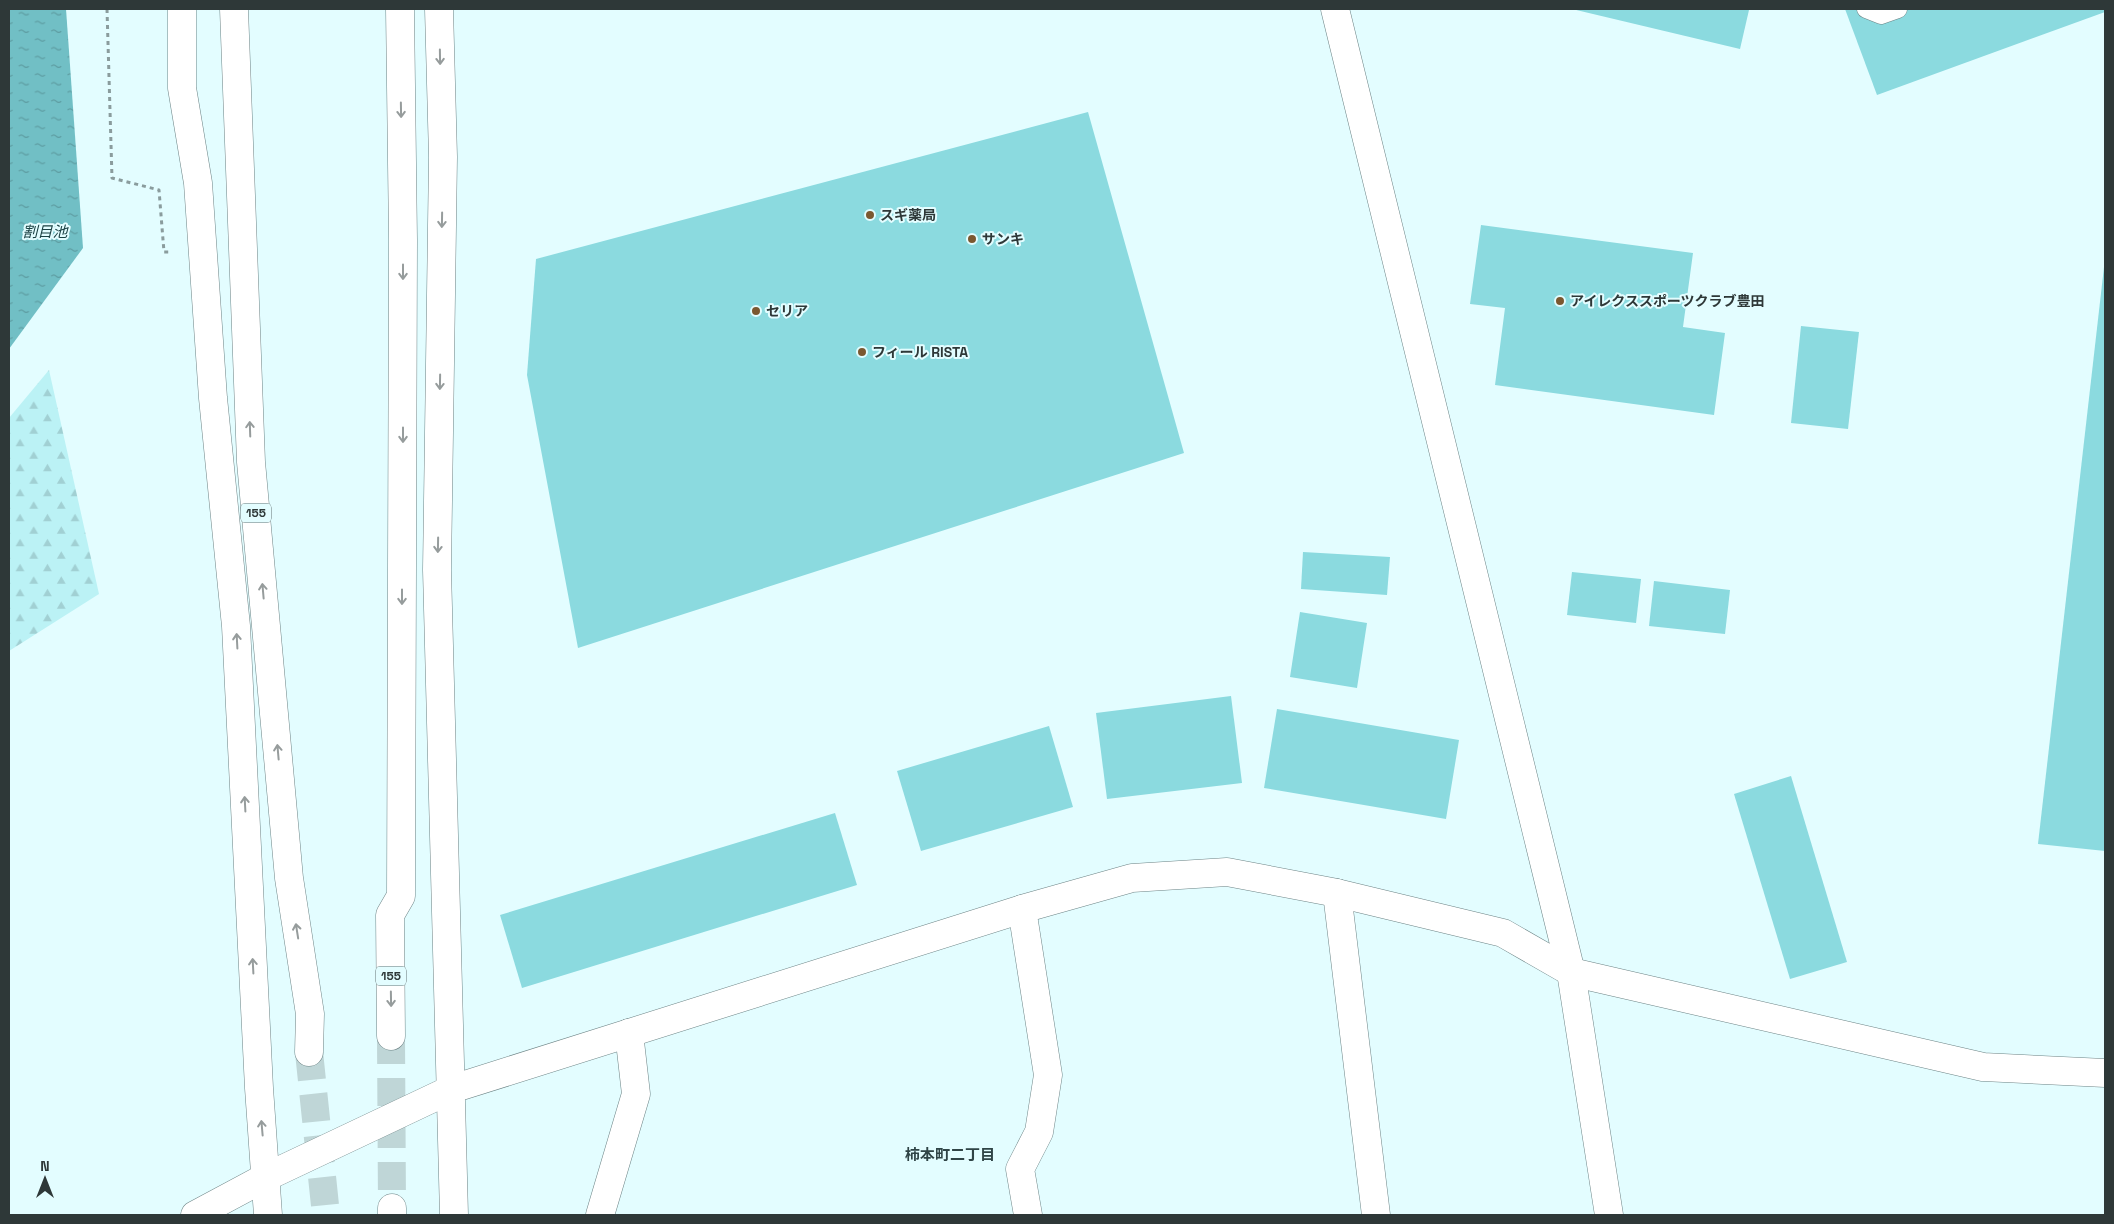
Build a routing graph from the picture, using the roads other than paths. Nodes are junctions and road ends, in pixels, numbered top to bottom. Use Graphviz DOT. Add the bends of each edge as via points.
graph roads {
  1 [pos="182,9"];
  2 [pos="234,9"];
  3 [pos="400,9"];
  4 [pos="439,9"];
  5 [pos="1335,9"];
  6 [pos="1866,9"];
  7 [pos="1898,9"];
  8 [pos="1337,893"];
  9 [pos="1022,909"];
  10 [pos="1571,972"];
  11 [pos="629,1033"];
  12 [pos="392,1036"];
  13 [pos="309,1052"];
  14 [pos="2105,1074"];
  15 [pos="452,1089"];
  16 [pos="266,1177"];
  17 [pos="195,1215"];
  18 [pos="268,1215"];
  19 [pos="454,1215"];
  20 [pos="600,1215"];
  21 [pos="1028,1215"];
  22 [pos="1376,1215"];
  23 [pos="1610,1215"];
  16 -- 1 [label="main road, one-way" via="236,626 198,183 182,88"];
  13 -- 2 [label="main road, 155, one-way" via="310,1014 289,878 251,462"];
  3 -- 12 [label="main road, 155, one-way" via="402,896 390,915"];
  4 -- 15 [label="main road, one-way" via="443,157 437,570"];
  5 -- 10 [label="main road"];
  6 -- 7 [label="lane" via="1881,15"];
  8 -- 9 [label="main road" via="1227,872 1132,878"];
  8 -- 10 [label="main road" via="1503,933"];
  8 -- 22 [label="main road"];
  9 -- 11 [label="main road"];
  9 -- 21 [label="main road" via="1048,1075 1039,1132 1020,1169"];
  10 -- 14 [label="main road" via="1982,1067"];
  10 -- 23 [label="main road"];
  11 -- 15 [label="main road"];
  11 -- 20 [label="main road" via="636,1094"];
  15 -- 16 [label="main road"];
  15 -- 19 [label="main road"];
  16 -- 17 [label="main road"];
  16 -- 18 [label="main road"];
}
